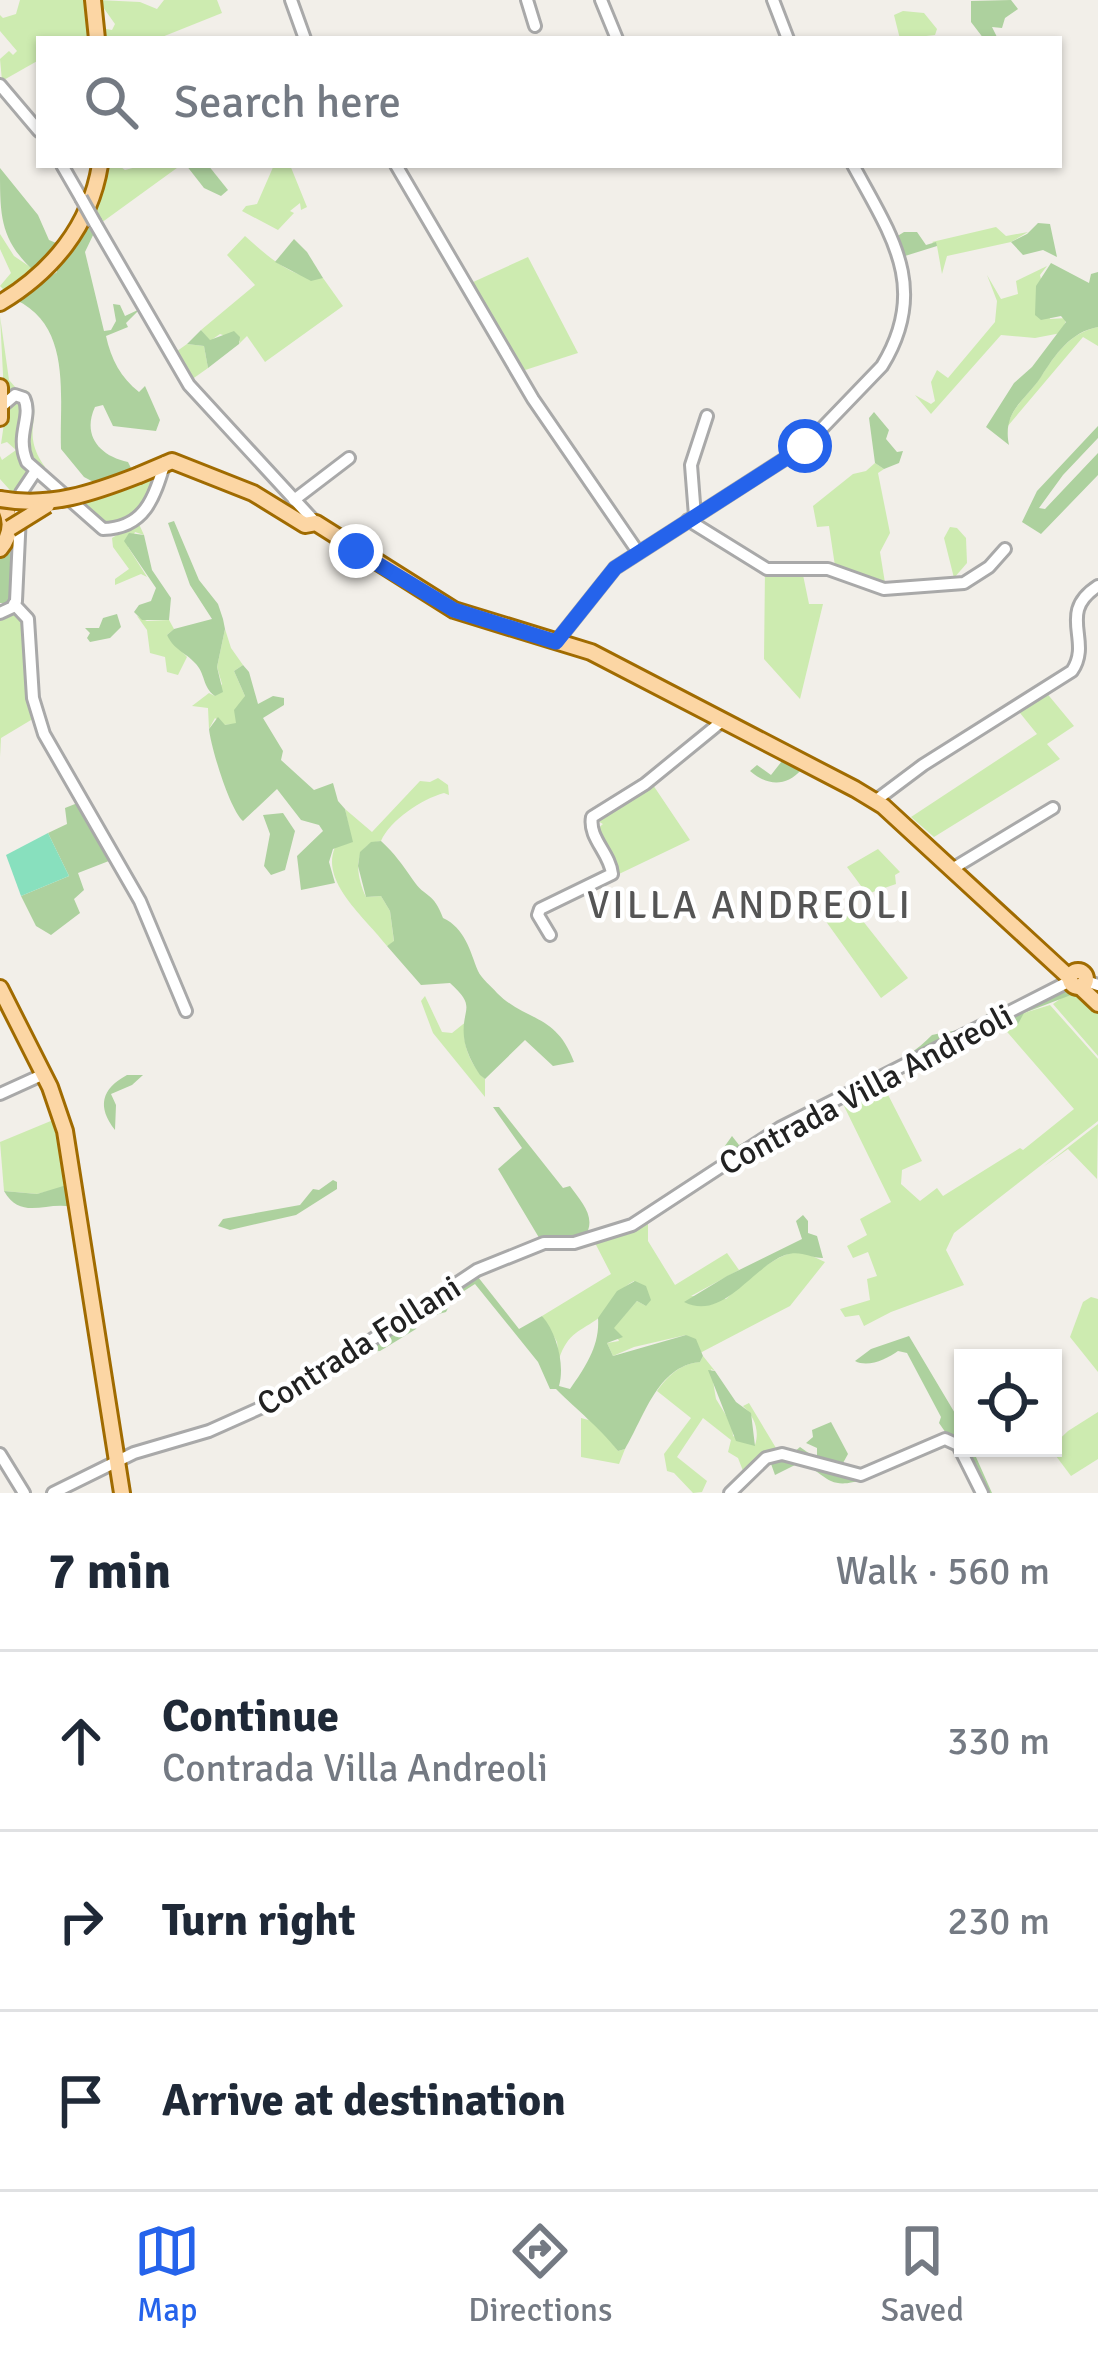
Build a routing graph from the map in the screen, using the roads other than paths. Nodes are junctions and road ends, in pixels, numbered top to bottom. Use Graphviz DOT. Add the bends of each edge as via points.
graph roads {
  1 [pos="93,0"];
  2 [pos="291,0"];
  3 [pos="527,0"];
  4 [pos="601,0"];
  5 [pos="773,0"];
  6 [pos="535,26"];
  7 [pos="97,36"];
  8 [pos="304,36"];
  9 [pos="616,36"];
  10 [pos="787,36"];
  11 [pos="0,85"];
  12 [pos="36,127"];
  13 [pos="64,168"];
  14 [pos="99,168"];
  15 [pos="399,168"];
  16 [pos="855,168"];
  17 [pos="0,303"];
  18 [pos="0,387"];
  19 [pos="1,407"];
  20 [pos="707,416"];
  21 [pos="0,418"];
  22 [pos="349,458"];
  23 [pos="165,463"];
  24 [pos="35,472"];
  25 [pos="0,499"];
  26 [pos="294,500"];
  27 [pos="52,502"];
  28 [pos="692,518"];
  29 [pos="316,523"];
  30 [pos="10,528"];
  31 [pos="0,549"];
  32 [pos="1005,549"];
  33 [pos="638,552"];
  34 [pos="1098,586"];
  35 [pos="8,605"];
  36 [pos="556,642"];
  37 [pos="721,722"];
  38 [pos="874,801"];
  39 [pos="1053,808"];
  40 [pos="952,868"];
  41 [pos="550,935"];
  42 [pos="1080,980"];
  43 [pos="0,988"];
  44 [pos="1098,1004"];
  45 [pos="186,1011"];
  46 [pos="44,1074"];
  47 [pos="0,1094"];
  48 [pos="665,1204"];
  49 [pos="0,1454"];
  50 [pos="116,1463"];
  51 [pos="24,1493"];
  52 [pos="52,1493"];
  53 [pos="122,1493"];
  54 [pos="730,1493"];
  55 [pos="982,1493"];
  1 -- 7 [label="main road"];
  2 -- 8 [label="street"];
  3 -- 6 [label="street"];
  4 -- 9 [label="street"];
  5 -- 10 [label="street"];
  11 -- 12 [label="street"];
  13 -- 26 [label="street, bridge" via="189,385"];
  14 -- 17 [label="main road" via="68,244"];
  15 -- 33 [label="street" via="534,401"];
  16 -- 28 [label="street" via="900,254 901,330 882,366 805,446"];
  18 -- 19 [label="main road"];
  19 -- 21 [label="main road"];
  19 -- 24 [label="street" via="15,395 28,406 21,448"];
  20 -- 28 [label="street" via="691,465"];
  22 -- 26 [label="street"];
  23 -- 24 [label="street" via="143,515 116,529 95,526"];
  23 -- 27 [label="main road, bridge"];
  23 -- 29 [label="main road"];
  24 -- 35 [label="street" via="21,493"];
  25 -- 27 [label="main road, bridge"];
  25 -- 30 [label="main road, bridge"];
  26 -- 29 [label="street"];
  27 -- 30 [label="main road, bridge"];
  28 -- 32 [label="street" via="767,569 828,569 884,589 964,583"];
  28 -- 33 [label="street"];
  29 -- 36 [label="main road" via="454,610"];
  30 -- 31 [label="main road"];
  33 -- 36 [label="street" via="615,568"];
  34 -- 38 [label="street" via="1079,602 1072,671"];
  35 -- 45 [label="street" via="28,619 44,734 140,901"];
  36 -- 37 [label="main road" via="591,652"];
  37 -- 38 [label="main road"];
  37 -- 41 [label="street" via="592,817 612,874 540,909"];
  38 -- 40 [label="main road"];
  39 -- 40 [label="street"];
  40 -- 42 [label="main road"];
  42 -- 44 [label="main road"];
  42 -- 48 [label="street, Contrada Villa Andreoli" via="780,1128"];
  43 -- 46 [label="main road"];
  46 -- 47 [label="street"];
  46 -- 50 [label="main road" via="77,1186"];
  48 -- 50 [label="street, Contrada Follani" via="608,1235 544,1243 477,1270 287,1396"];
  49 -- 51 [label="street"];
  50 -- 52 [label="street, Contrada Follani"];
  50 -- 53 [label="main road"];
  54 -- 55 [label="street" via="766,1458 782,1454 861,1475 944,1439 958,1445"];
}
